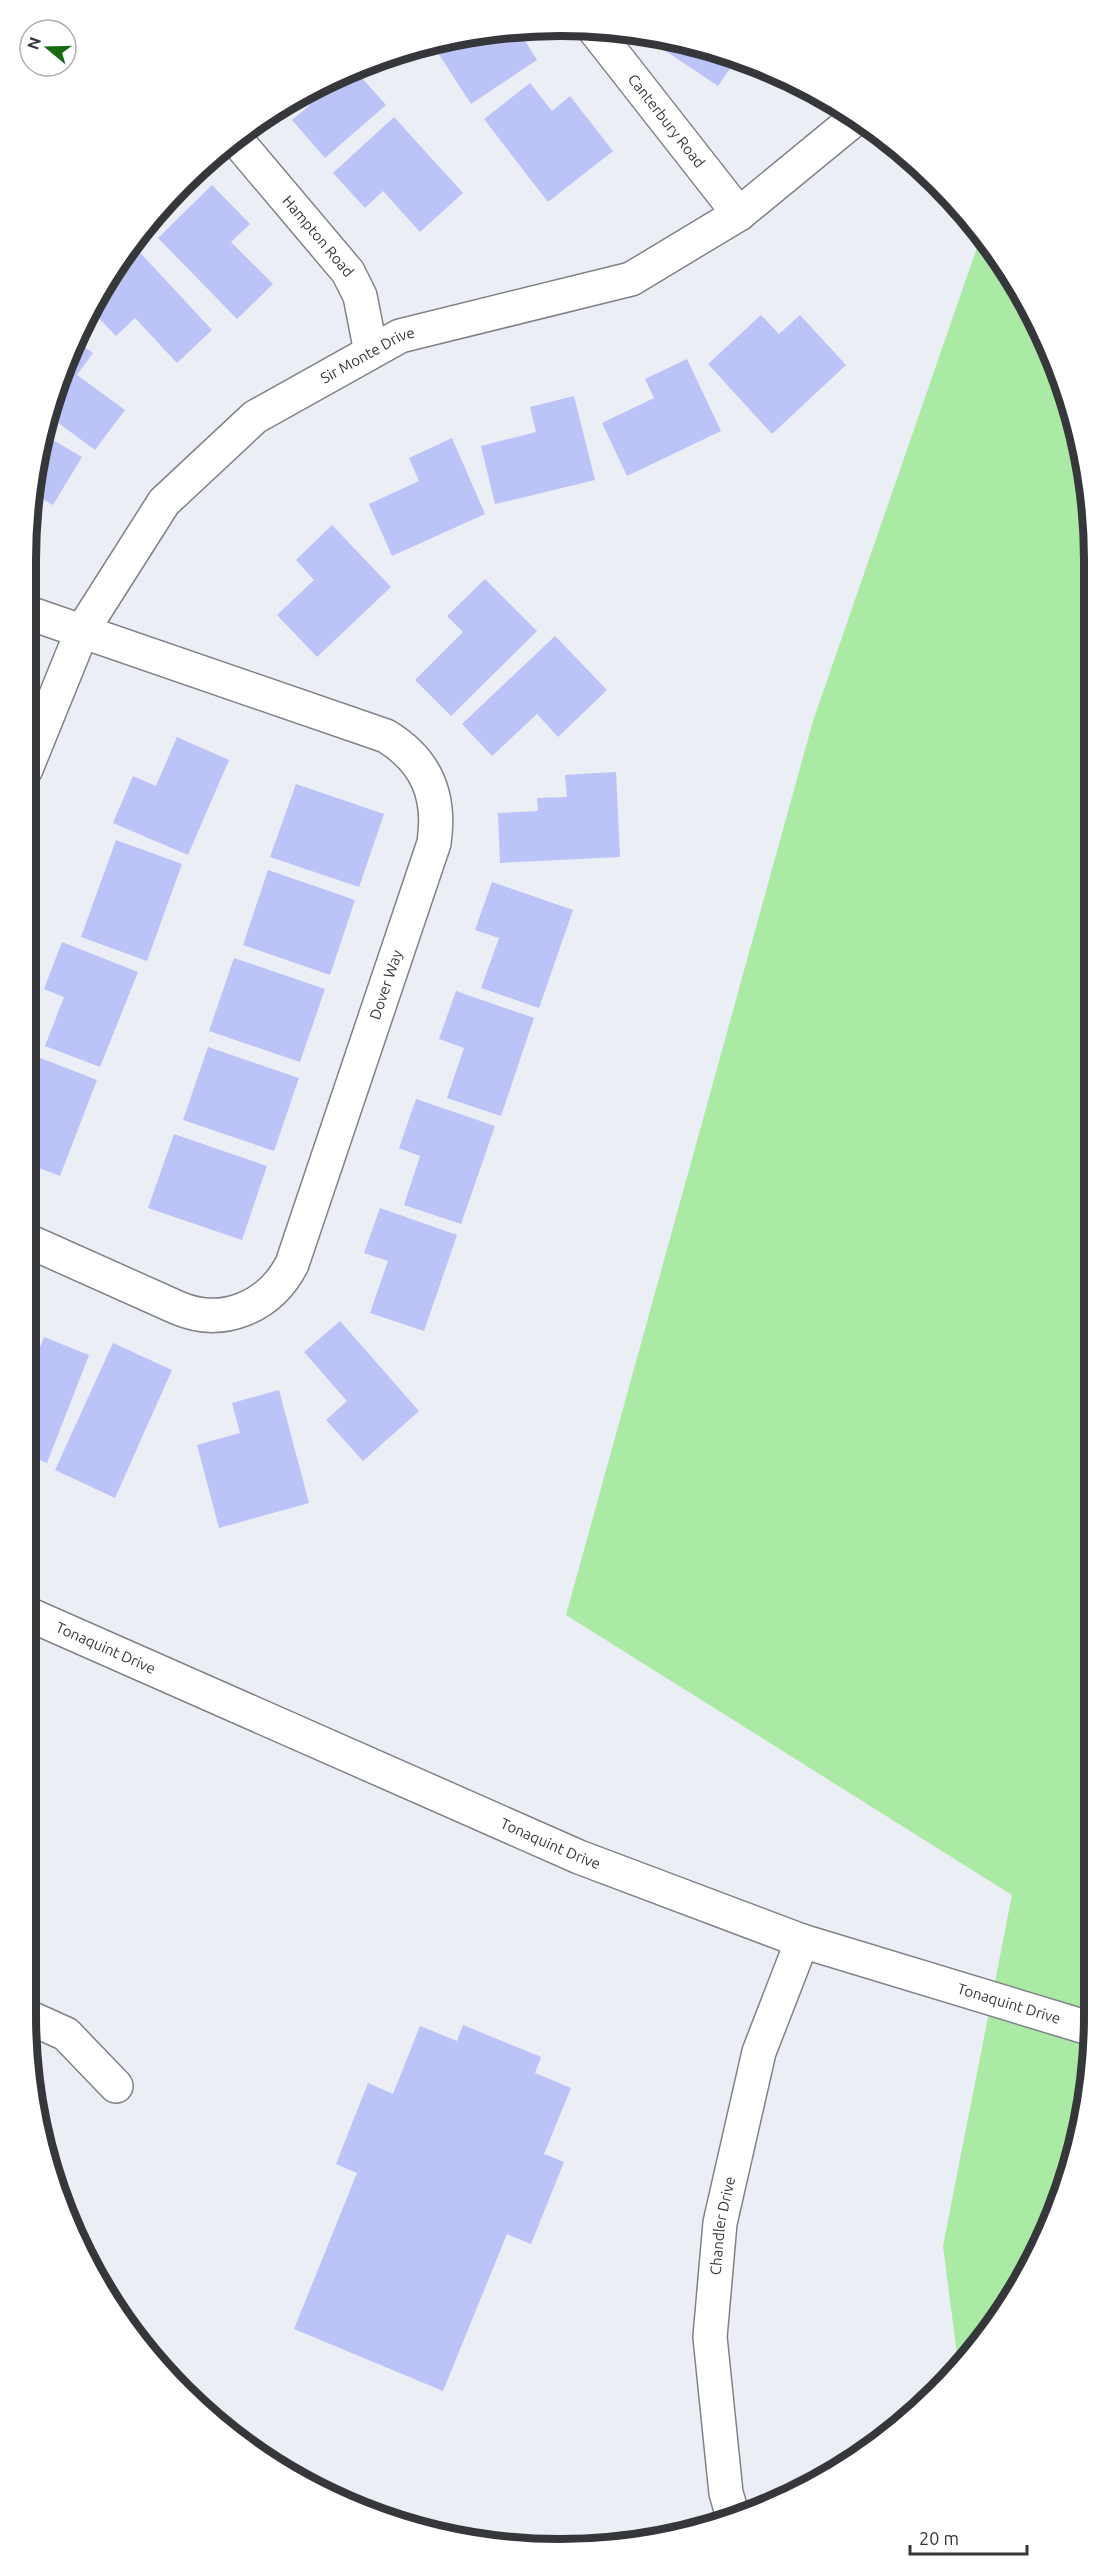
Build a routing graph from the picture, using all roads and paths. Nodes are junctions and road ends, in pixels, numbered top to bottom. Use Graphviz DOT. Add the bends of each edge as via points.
graph roads {
  1 [pos="601,38"];
  2 [pos="850,123"];
  3 [pos="240,145"];
  4 [pos="739,214"];
  5 [pos="371,352"];
  6 [pos="36,615"];
  7 [pos="82,631"];
  8 [pos="36,744"];
  9 [pos="36,1244"];
  10 [pos="36,1617"];
  11 [pos="802,1941"];
  12 [pos="36,2021"];
  13 [pos="1084,2026"];
  14 [pos="117,2086"];
  15 [pos="731,2510"];
  1 -- 4 [label="street, Canterbury Road"];
  2 -- 4 [label="street, Sir Monte Drive"];
  3 -- 5 [label="street, Hampton Road" via="348,272 360,296"];
  4 -- 5 [label="street, Sir Monte Drive" via="631,279 400,336"];
  5 -- 7 [label="street, Sir Monte Drive" via="255,417 165,502"];
  6 -- 7 [label="street, Dover Way"];
  7 -- 8 [label="street, Sir Monte Drive"];
  7 -- 9 [label="street, Dover Way" via="386,736 411,755 429,781 437,811 436,832 292,1264 274,1290 239,1312 198,1315"];
  10 -- 11 [label="street, Tonaquint Drive" via="579,1857"];
  11 -- 13 [label="street, Tonaquint Drive"];
  11 -- 15 [label="street, Chandler Drive" via="759,2052 720,2223 710,2337"];
  12 -- 14 [label="street" via="66,2034"];
}
